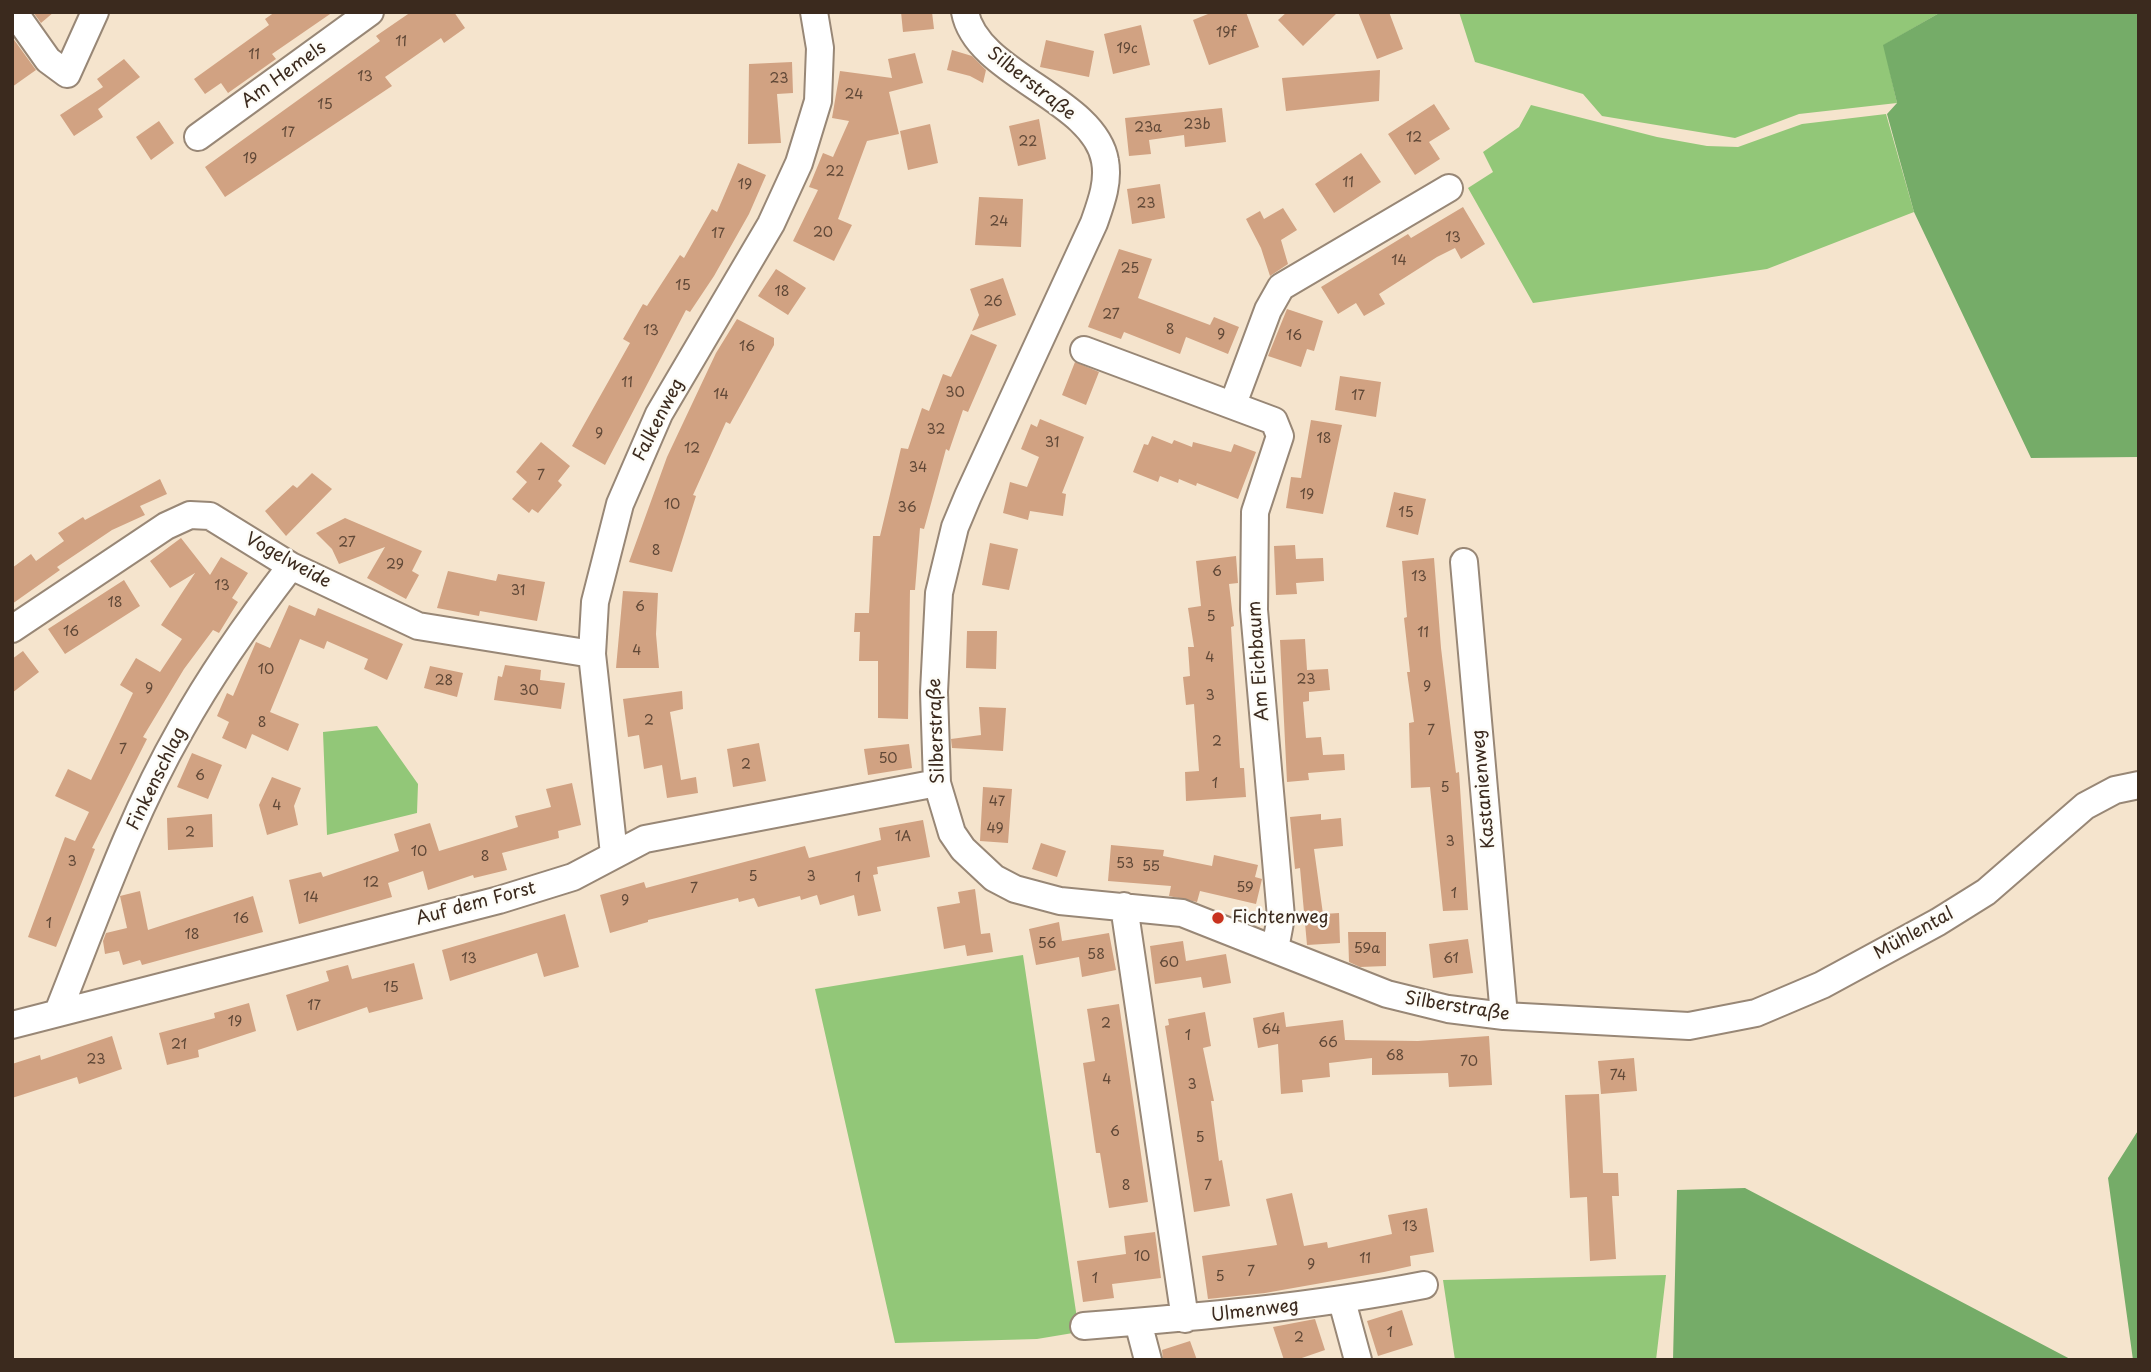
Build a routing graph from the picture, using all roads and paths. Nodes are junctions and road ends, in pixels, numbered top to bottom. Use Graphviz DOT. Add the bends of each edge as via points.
graph roads {
  1 [pos="14,12"];
  2 [pos="95,12"];
  3 [pos="370,12"];
  4 [pos="814,12"];
  5 [pos="965,12"];
  6 [pos="198,137"];
  7 [pos="1449,188"];
  8 [pos="1084,350"];
  9 [pos="1233,404"];
  10 [pos="1464,562"];
  11 [pos="291,566"];
  12 [pos="12,629"];
  13 [pos="592,654"];
  14 [pos="937,783"];
  15 [pos="2139,785"];
  16 [pos="614,854"];
  17 [pos="1124,906"];
  18 [pos="1275,949"];
  19 [pos="58,1012"];
  20 [pos="1504,1016"];
  21 [pos="12,1025"];
  22 [pos="1661,1026"];
  23 [pos="1424,1285"];
  24 [pos="1342,1301"];
  25 [pos="1185,1319"];
  26 [pos="1138,1322"];
  27 [pos="1084,1326"];
  28 [pos="1148,1360"];
  29 [pos="1358,1360"];
  1 -- 2 [label="street" via="48,61 67,74"];
  3 -- 6 [label="street, Am Hemels"];
  4 -- 13 [label="street, Falkenweg" via="820,48 818,101 799,163 771,224 659,414 620,505 595,602"];
  5 -- 14 [label="street, Silberstraße" via="975,39 1085,127 1105,158 1106,179 1094,223 955,527 939,593 936,629"];
  7 -- 9 [label="street" via="1281,287"];
  8 -- 9 [label="street, Am Eichbaum"];
  9 -- 18 [label="street, Am Eichbaum" via="1275,421 1280,436 1255,512 1254,610 1281,917"];
  10 -- 20 [label="street, Kastanienweg"];
  11 -- 12 [label="street, Vogelweide" via="210,516 190,515 155,533"];
  11 -- 13 [label="street, Vogelweide" via="418,626"];
  11 -- 19 [label="street, Finkenschlag" via="237,637 180,730 136,820"];
  13 -- 16 [label="street, Falkenweg"];
  14 -- 16 [label="street, Auf dem Forst" via="645,839"];
  14 -- 17 [label="street, Silberstraße" via="952,832 963,849 994,877 1036,896"];
  15 -- 22 [label="street, Mühlental" via="2115,790 2085,806 1986,892 1812,990 1734,1020"];
  16 -- 19 [label="street, Auf dem Forst" via="573,877 499,900"];
  17 -- 18 [label="street, Silberstraße" via="1182,913"];
  17 -- 25 [label="street"];
  18 -- 20 [label="street, Silberstraße" via="1387,994"];
  19 -- 21 [label="street, Auf dem Forst"];
  20 -- 22 [label="street, Silberstraße"];
  23 -- 24 [label="street, Ulmenweg"];
  24 -- 25 [label="street, Ulmenweg"];
  24 -- 29 [label="street"];
  25 -- 26 [label="street, Ulmenweg"];
  26 -- 27 [label="street, Ulmenweg"];
  26 -- 28 [label="street"];
}
